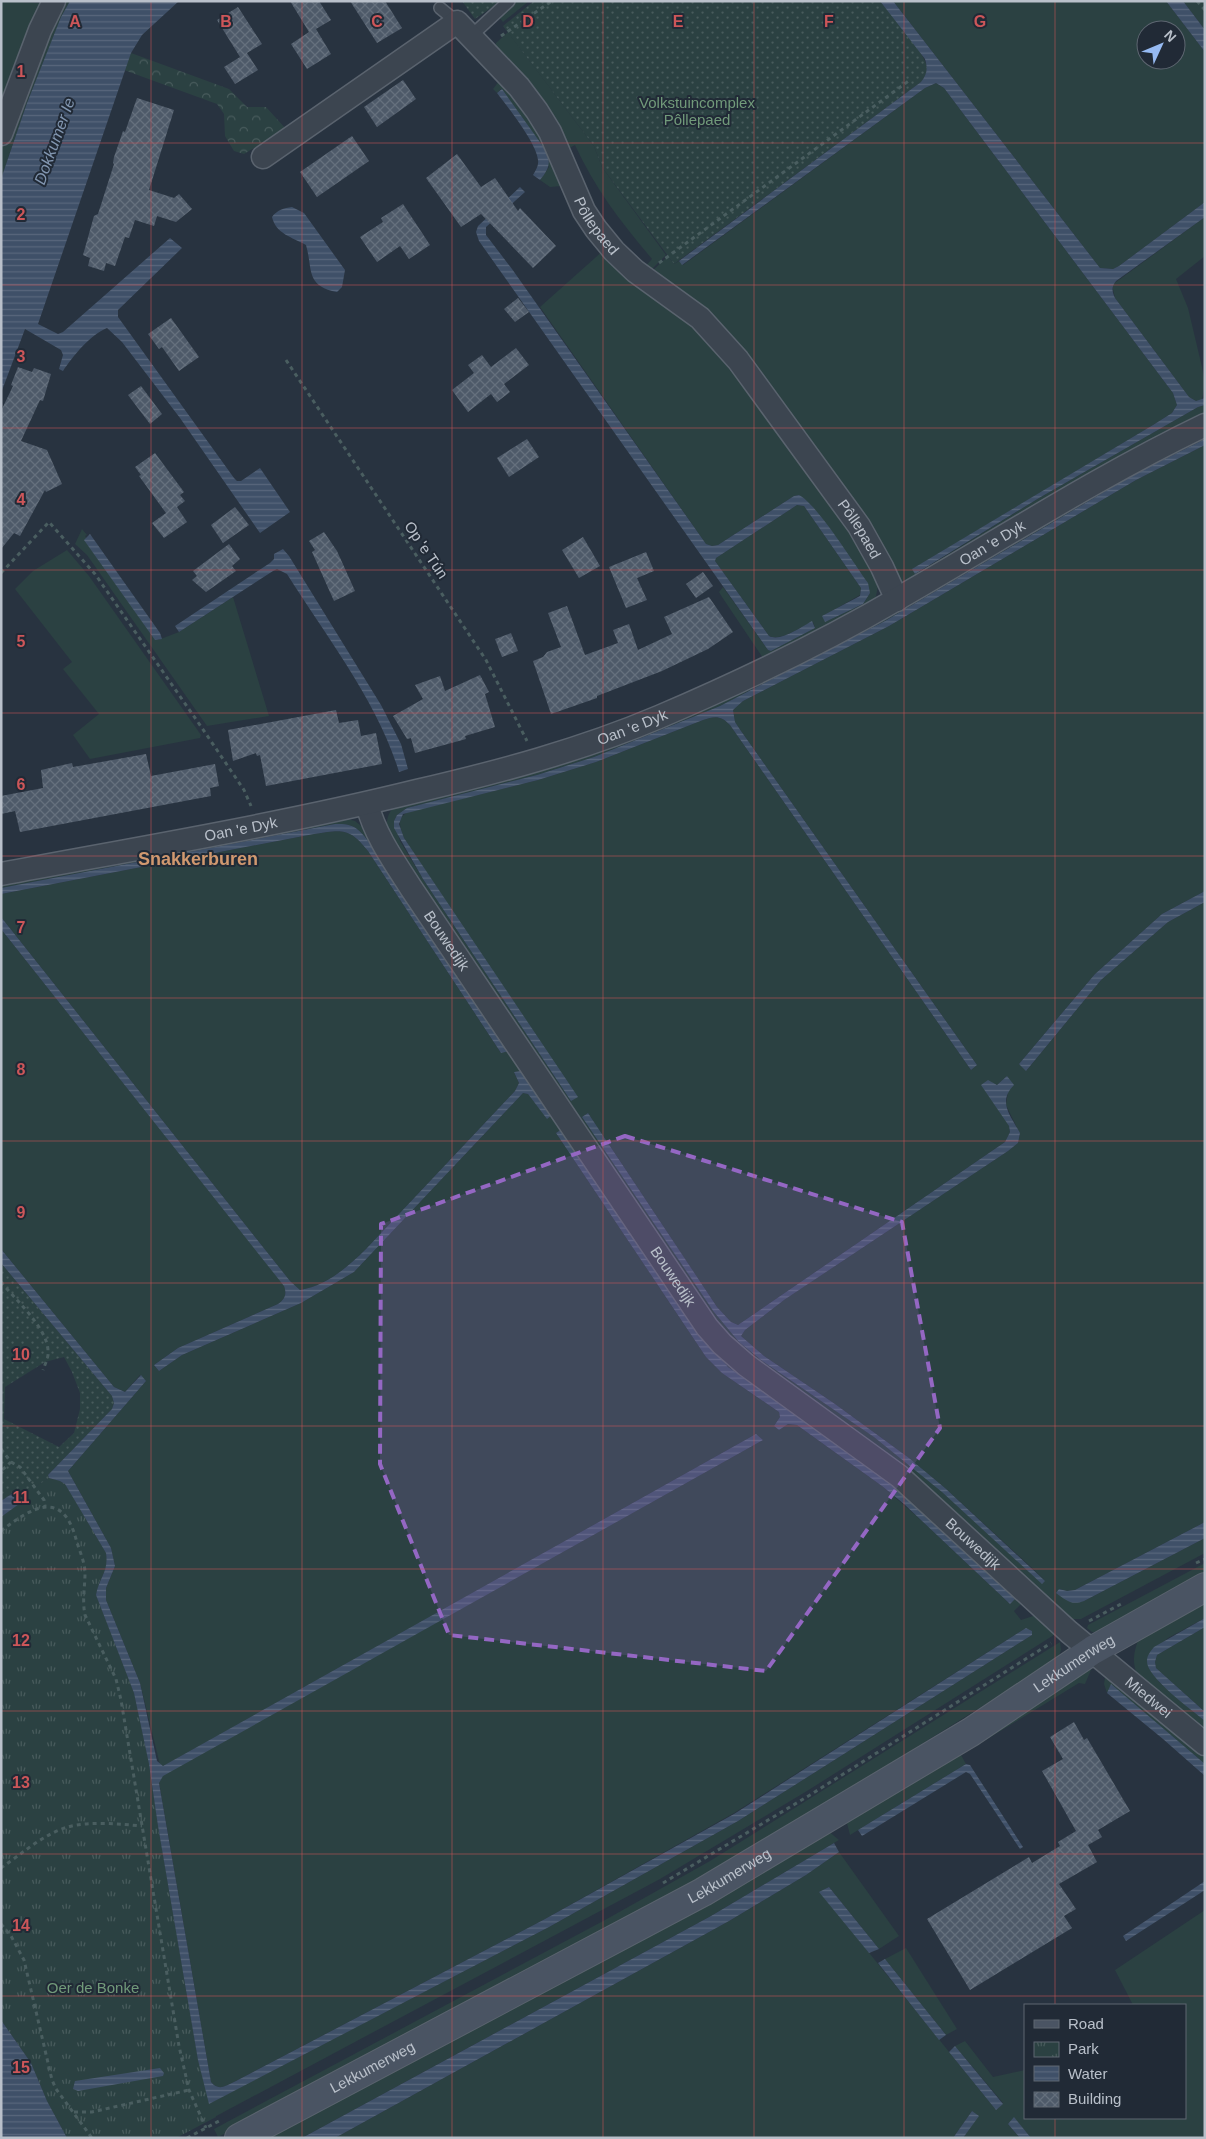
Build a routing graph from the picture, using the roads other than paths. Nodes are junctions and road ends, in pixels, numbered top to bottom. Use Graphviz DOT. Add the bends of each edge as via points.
graph roads {
  1 [pos="54,1"];
  2 [pos="509,1"];
  3 [pos="456,23"];
  4 [pos="1,134"];
  5 [pos="264,156"];
  6 [pos="1205,425"];
  7 [pos="897,600"];
  8 [pos="367,804"];
  9 [pos="1,874"];
  10 [pos="1196,1577"];
  11 [pos="1093,1650"];
  12 [pos="1205,1744"];
  13 [pos="231,2128"];
  1 -- 4 [label="street"];
  2 -- 3 [label="lane"];
  3 -- 5 [label="street"];
  3 -- 7 [label="street, Pôllepaed" via="519,87 537,111 550,132 584,211 614,251 635,271 700,318 744,367 859,526"];
  6 -- 7 [label="street, Oan 'e Dyk" via="1066,500"];
  7 -- 8 [label="street, Oan 'e Dyk" via="694,702 614,734 501,771"];
  8 -- 9 [label="street, Oan 'e Dyk"];
  8 -- 11 [label="street, Bouwedijk" via="382,842 410,888 707,1327 746,1365 899,1476 1069,1632"];
  10 -- 11 [label="main road, Lekkumerweg"];
  11 -- 12 [label="street, Miedwei"];
  11 -- 13 [label="main road, Lekkumerweg" via="971,1732 703,1892"];
}
